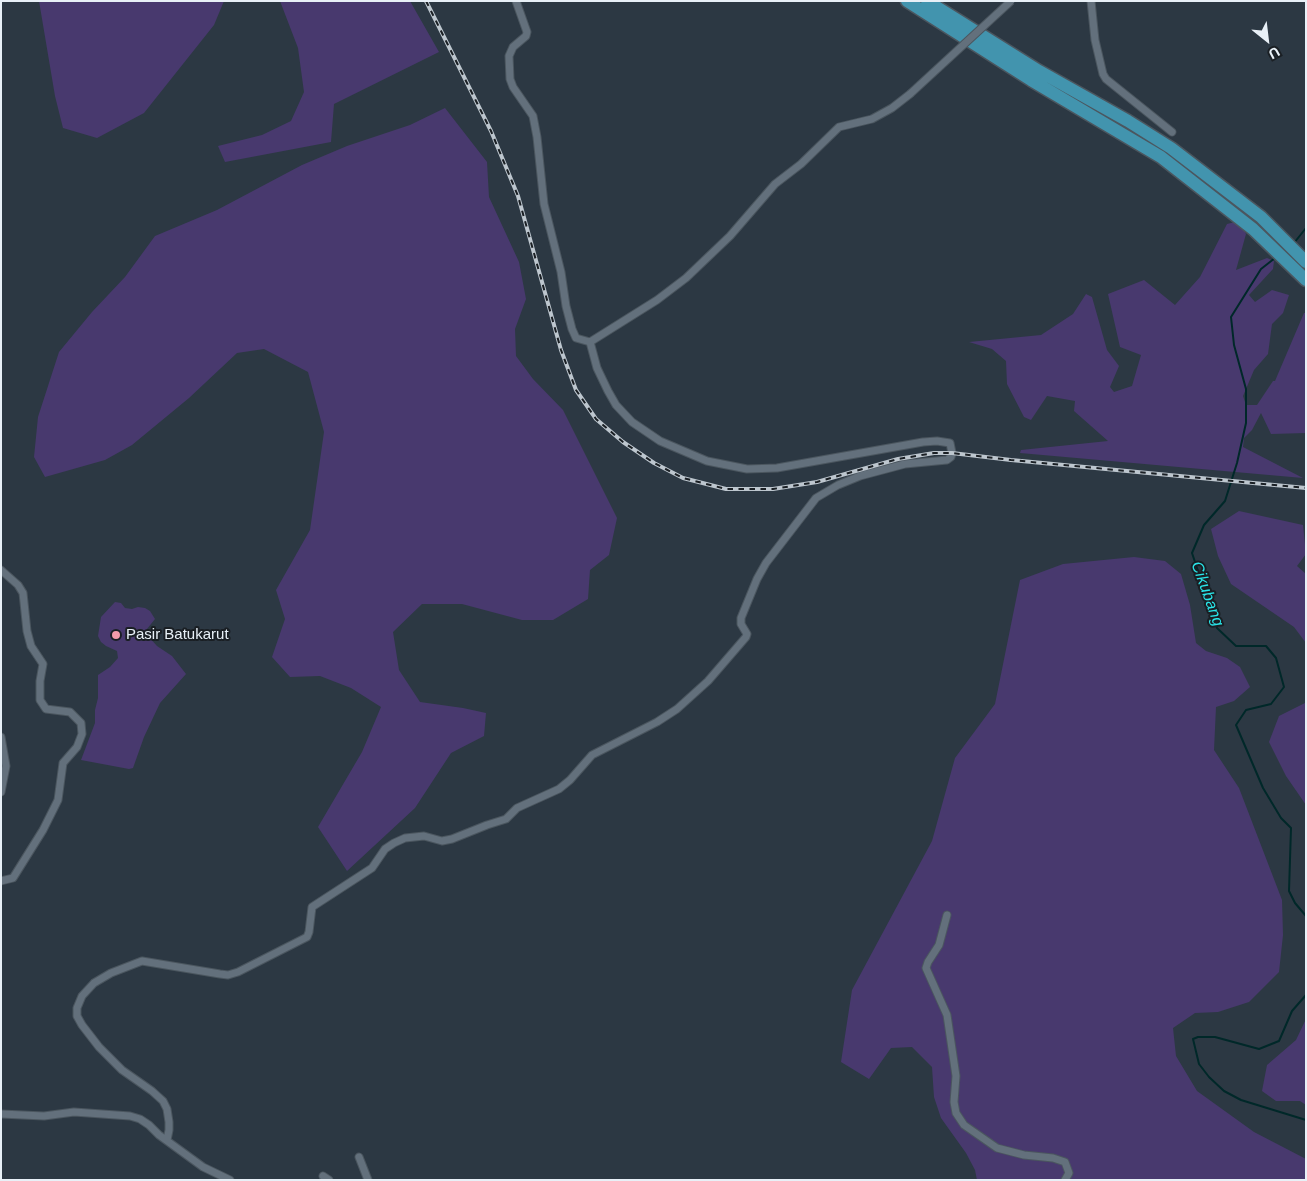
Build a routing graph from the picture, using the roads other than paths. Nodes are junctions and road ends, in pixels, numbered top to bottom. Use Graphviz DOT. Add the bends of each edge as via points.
graph roads {
  1 [pos="516,1"];
  2 [pos="907,1"];
  3 [pos="927,1"];
  4 [pos="1011,1"];
  5 [pos="1091,1"];
  6 [pos="1172,132"];
  7 [pos="1306,262"];
  8 [pos="1306,280"];
  9 [pos="590,342"];
  10 [pos="1,570"];
  11 [pos="1,737"];
  12 [pos="1,792"];
  13 [pos="1,882"];
  14 [pos="946,916"];
  15 [pos="1,1114"];
  16 [pos="167,1140"];
  17 [pos="359,1157"];
  18 [pos="230,1180"];
  19 [pos="368,1180"];
  20 [pos="1065,1180"];
  1 -- 9 [label="street" via="527,32 509,56 510,78 534,116 544,204 572,328 576,338"];
  2 -- 8 [label="highway" via="1161,157 1253,229"];
  3 -- 7 [label="highway" via="1171,148 1261,217"];
  4 -- 9 [label="street, bridge" via="892,108 872,120 839,126 801,164 775,184 730,236 686,278"];
  5 -- 6 [label="street" via="1095,40 1106,79"];
  9 -- 16 [label="street" via="608,392 632,422 660,441 707,460 747,469 777,468 937,440 950,443 951,457 905,464 860,476 816,498 757,578 741,618 746,637 708,681 677,709 592,756 559,789 517,808 506,819 452,839 442,841 424,836 394,843 372,868 312,908 307,937 238,972 220,974 142,961 111,973 94,984 82,996 77,1016 104,1053 163,1101 169,1122"];
  10 -- 13 [label="street" via="23,593 31,646 43,664 40,700 46,709 70,712 81,723 82,734 77,747 63,763 58,800 43,830 13,878"];
  11 -- 12 [label="street" via="6,766"];
  14 -- 20 [label="street" via="940,945 926,968 947,1015 956,1076 956,1113 964,1125 997,1148 1025,1156 1061,1160 1069,1168"];
  15 -- 16 [label="street" via="44,1116 74,1112 130,1116 140,1119"];
  16 -- 18 [label="street" via="203,1167"];
  17 -- 19 [label="street"];
}
